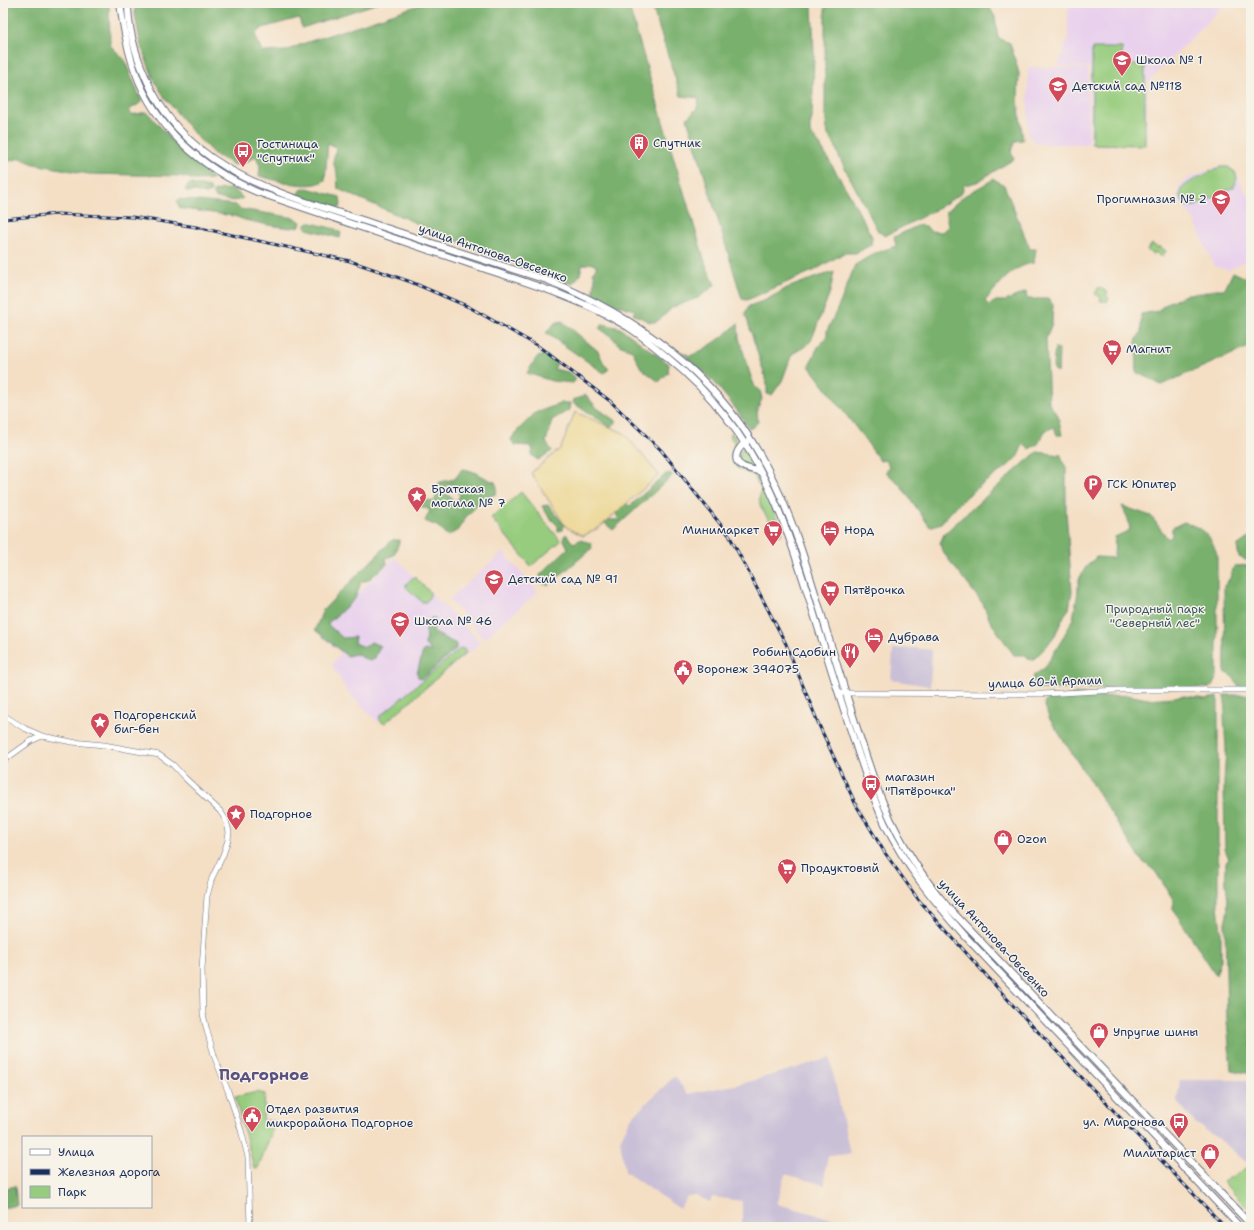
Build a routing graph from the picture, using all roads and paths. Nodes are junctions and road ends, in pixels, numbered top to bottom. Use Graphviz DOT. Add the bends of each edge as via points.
graph roads {
  1 [pos="120,3"];
  2 [pos="128,3"];
  3 [pos="744,444"];
  4 [pos="754,444"];
  5 [pos="761,472"];
  6 [pos="1251,690"];
  7 [pos="839,693"];
  8 [pos="846,693"];
  9 [pos="3,715"];
  10 [pos="42,736"];
  11 [pos="3,761"];
  12 [pos="895,836"];
  13 [pos="1111,1079"];
  14 [pos="1106,1084"];
  15 [pos="1251,1225"];
  16 [pos="250,1227"];
  17 [pos="1190,1227"];
  18 [pos="1201,1227"];
  19 [pos="1240,1227"];
  1 -- 3 [label="highway, улица Антонова-Овсеенко" via="128,48 144,91 159,117 179,141 205,163 229,179 257,192 547,290 605,314 629,328 686,373 727,418"];
  2 -- 4 [label="highway, улица Антонова-Овсеенко" via="134,46 150,88 175,126 209,157 240,176 274,190 547,280 607,308 643,330 689,367 712,389"];
  3 -- 4 [label="highway"];
  3 -- 5 [label="highway, улица Антонова-Овсеенко"];
  3 -- 5 [label="highway" via="737,452 738,462"];
  4 -- 8 [label="highway, улица Антонова-Овсеенко" via="794,529"];
  5 -- 7 [label="highway, улица Антонова-Овсеенко" via="787,531"];
  6 -- 8 [label="street, улица 60-й Армии" via="1118,690 1042,694"];
  7 -- 8 [label="street, улица 60-й Армии"];
  7 -- 12 [label="highway, улица Антонова-Овсеенко" via="871,790"];
  8 -- 12 [label="highway, улица Антонова-Овсеенко"];
  9 -- 10 [label="street"];
  10 -- 11 [label="street"];
  10 -- 16 [label="street" via="159,755 173,765 226,820 229,832 223,855 206,896 202,969 203,1014 248,1157"];
  12 -- 13 [label="highway, улица Антонова-Овсеенко" via="947,906"];
  12 -- 14 [label="highway, улица Антонова-Овсеенко" via="901,854 942,911"];
  13 -- 14 [label="highway" via="1108,1078"];
  13 -- 15 [label="highway, улица Антонова-Овсеенко"];
  14 -- 19 [label="highway, улица Антонова-Овсеенко"];
  17 -- 18 [label="street"];
}
